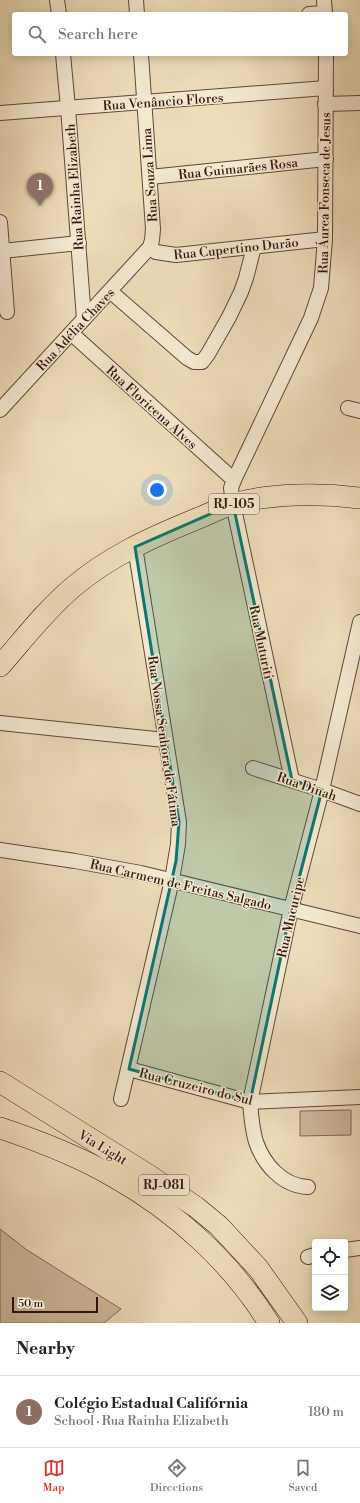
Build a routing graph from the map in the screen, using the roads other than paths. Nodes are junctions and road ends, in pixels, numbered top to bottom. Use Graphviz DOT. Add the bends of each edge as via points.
graph roads {
  1 [pos="57,0"];
  2 [pos="136,0"];
  3 [pos="325,9"];
  4 [pos="59,12"];
  5 [pos="137,12"];
  6 [pos="315,12"];
  7 [pos="63,56"];
  8 [pos="141,56"];
  9 [pos="326,56"];
  10 [pos="326,88"];
  11 [pos="144,102"];
  12 [pos="360,103"];
  13 [pos="325,104"];
  14 [pos="68,108"];
  15 [pos="0,113"];
  16 [pos="326,160"];
  17 [pos="150,177"];
  18 [pos="0,222"];
  19 [pos="325,238"];
  20 [pos="79,243"];
  21 [pos="150,247"];
  22 [pos="254,247"];
  23 [pos="2,251"];
  24 [pos="110,291"];
  25 [pos="7,312"];
  26 [pos="84,319"];
  27 [pos="71,333"];
  28 [pos="0,410"];
  29 [pos="234,480"];
  30 [pos="360,498"];
  31 [pos="233,504"];
  32 [pos="135,547"];
  33 [pos="360,622"];
  34 [pos="0,666"];
  35 [pos="0,723"];
  36 [pos="165,740"];
  37 [pos="253,768"];
  38 [pos="292,780"];
  39 [pos="322,790"];
  40 [pos="360,804"];
  41 [pos="0,850"];
  42 [pos="172,880"];
  43 [pos="290,909"];
  44 [pos="360,926"];
  45 [pos="129,1069"];
  46 [pos="0,1082"];
  47 [pos="360,1097"];
  48 [pos="121,1099"];
  49 [pos="250,1102"];
  50 [pos="0,1128"];
  51 [pos="308,1187"];
  52 [pos="360,1248"];
  53 [pos="348,1250"];
  54 [pos="269,1323"];
  55 [pos="296,1323"];
  1 -- 4 [label="street"];
  2 -- 5 [label="street"];
  3 -- 6 [label="street"];
  7 -- 14 [label="street, Rua Rainha Elizabeth"];
  8 -- 11 [label="street, Rua Souza Lima"];
  9 -- 10 [label="street, Rua Áurea Fonseca de Jesus"];
  10 -- 11 [label="street, Rua Venâncio Flores"];
  10 -- 13 [label="street, Rua Áurea Fonseca de Jesus"];
  11 -- 14 [label="street, Rua Venâncio Flores"];
  11 -- 17 [label="street, Rua Souza Lima"];
  12 -- 13 [label="street"];
  13 -- 16 [label="street, Rua Áurea Fonseca de Jesus"];
  14 -- 15 [label="street, Rua Venâncio Flores"];
  14 -- 20 [label="street, Rua Rainha Elizabeth"];
  16 -- 17 [label="street, Rua Guimarães Rosa"];
  16 -- 19 [label="street, Rua Áurea Fonseca de Jesus"];
  17 -- 21 [label="street, Rua Souza Lima" via="153,229"];
  18 -- 23 [label="street"];
  19 -- 22 [label="street, Rua Cupertino Durão"];
  19 -- 29 [label="street, Rua Áurea Fonseca de Jesus" via="321,288 311,318"];
  20 -- 23 [label="street"];
  20 -- 26 [label="street, Rua Rainha Elizabeth"];
  21 -- 22 [label="street, Rua Cupertino Durão" via="156,252 176,255"];
  21 -- 24 [label="street, Rua Adélia Chaves"];
  22 -- 24 [label="street" via="241,292 202,362 194,362 187,358"];
  23 -- 25 [label="street"];
  24 -- 26 [label="street, Rua Adélia Chaves"];
  26 -- 27 [label="street, Rua Adélia Chaves"];
  27 -- 28 [label="street, Rua Adélia Chaves"];
  27 -- 29 [label="street, Rua Floricena Alves"];
  29 -- 31 [label="street, Rua Áurea Fonseca de Jesus" via="231,488"];
  30 -- 31 [label="main road, RJ-105" via="288,495"];
  31 -- 32 [label="main road, RJ-105"];
  31 -- 38 [label="street, Rua Muturiti"];
  32 -- 34 [label="main road, RJ-105" via="118,555 71,589"];
  32 -- 36 [label="street, Rua Nossa Senhora de Fátima"];
  33 -- 39 [label="street, Rua Mucuripe"];
  35 -- 36 [label="street"];
  36 -- 42 [label="street, Rua Nossa Senhora de Fátima" via="179,822"];
  37 -- 38 [label="street, Rua Dinah"];
  38 -- 39 [label="street, Rua Dinah"];
  39 -- 40 [label="street, Rua Dinah"];
  39 -- 43 [label="street, Rua Mucuripe"];
  41 -- 42 [label="street, Rua Carmem de Freitas Salgado" via="98,865"];
  42 -- 43 [label="street, Rua Carmem de Freitas Salgado"];
  42 -- 45 [label="street, Rua Nossa Senhora de Fátima"];
  43 -- 44 [label="street, Rua Carmem de Freitas Salgado"];
  43 -- 49 [label="street, Rua Mucuripe"];
  45 -- 48 [label="street, Rua Nossa Senhora de Fátima"];
  45 -- 49 [label="street, Rua Cruzeiro do Sul"];
  46 -- 55 [label="main road, Via Light / RJ-081" via="196,1207 219,1226 258,1268"];
  47 -- 49 [label="street, Rua Cruzeiro do Sul"];
  49 -- 51 [label="street, Rua Mucuripe" via="256,1143 266,1162 287,1181"];
  50 -- 54 [label="main road, Via Light / RJ-081" via="78,1159 142,1194 208,1246 235,1276"];
  52 -- 53 [label="street"];
}
